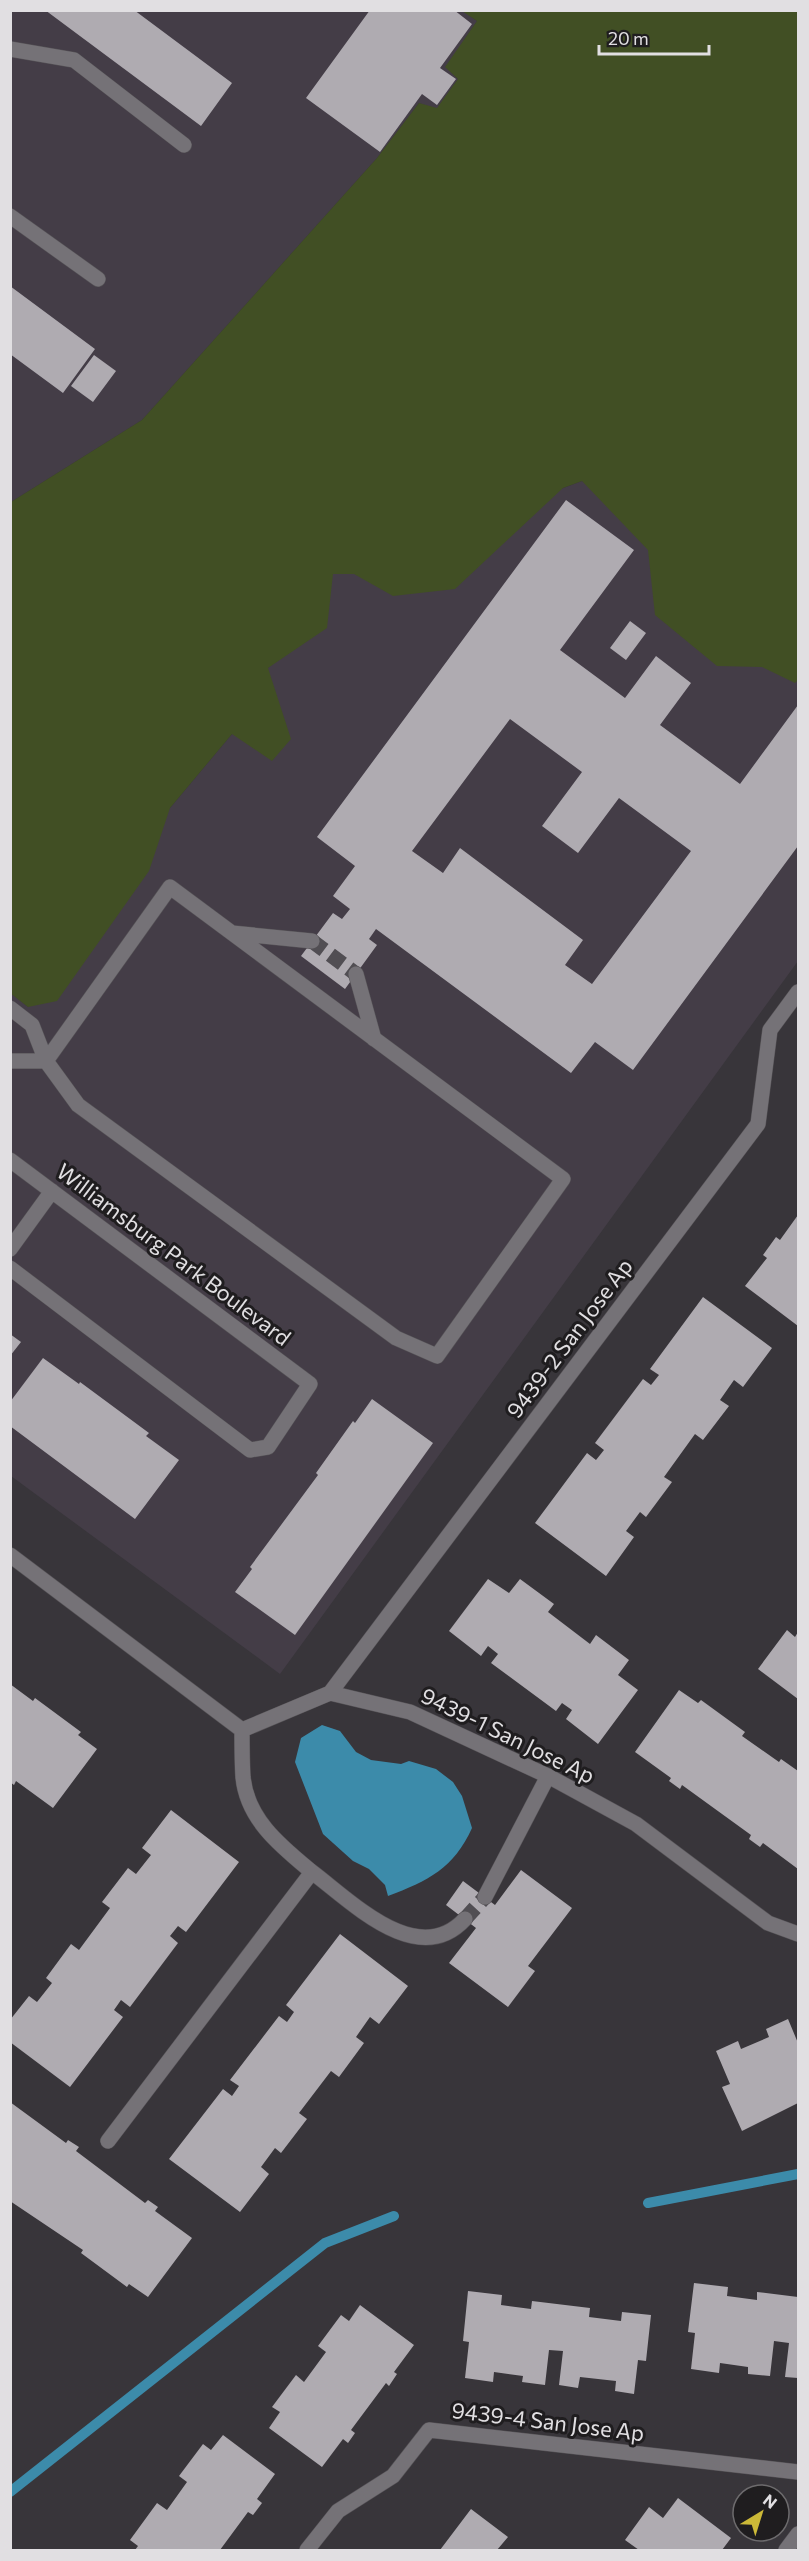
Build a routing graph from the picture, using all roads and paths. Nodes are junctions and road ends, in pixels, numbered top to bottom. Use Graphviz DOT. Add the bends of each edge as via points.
graph roads {
  1 [pos="10,49"];
  2 [pos="184,145"];
  3 [pos="10,216"];
  4 [pos="98,279"];
  5 [pos="232,933"];
  6 [pos="312,941"];
  7 [pos="356,974"];
  8 [pos="798,992"];
  9 [pos="10,1008"];
  10 [pos="374,1039"];
  11 [pos="10,1061"];
  12 [pos="46,1061"];
  13 [pos="10,1160"];
  14 [pos="52,1191"];
  15 [pos="10,1249"];
  16 [pos="10,1268"];
  17 [pos="10,1555"];
  18 [pos="330,1693"];
  19 [pos="242,1730"];
  20 [pos="548,1776"];
  21 [pos="312,1872"];
  22 [pos="485,1897"];
  23 [pos="465,1919"];
  24 [pos="798,1934"];
  25 [pos="108,2141"];
  26 [pos="798,2472"];
  27 [pos="798,2534"];
  28 [pos="307,2550"];
  29 [pos="786,2550"];
  1 -- 2 [label="street" via="74,60"];
  3 -- 4 [label="street"];
  5 -- 6 [label="street"];
  5 -- 10 [label="street"];
  5 -- 12 [label="street" via="170,887"];
  7 -- 10 [label="street"];
  8 -- 18 [label="street, 9439-2 San Jose Ap" via="770,1030 758,1124"];
  9 -- 12 [label="street" via="32,1025"];
  10 -- 12 [label="street" via="563,1179 436,1356 396,1338 78,1105"];
  11 -- 12 [label="street"];
  13 -- 14 [label="street, Williamsburg Park Boulevard"];
  14 -- 15 [label="street"];
  14 -- 16 [label="street, Williamsburg Park Boulevard" via="310,1383 268,1447 250,1450"];
  17 -- 19 [label="street"];
  18 -- 19 [label="street"];
  18 -- 20 [label="street, 9439-1 San Jose Ap" via="410,1712"];
  19 -- 21 [label="street" via="243,1780 258,1820 277,1843"];
  20 -- 22 [label="street"];
  20 -- 24 [label="street, 9439-1 San Jose Ap" via="636,1824 768,1923"];
  21 -- 23 [label="street" via="385,1926 408,1936 433,1938 456,1929"];
  21 -- 25 [label="street"];
  26 -- 28 [label="street, 9439-4 San Jose Ap" via="429,2430 393,2476 338,2511"];
  27 -- 29 [label="street"];
}
